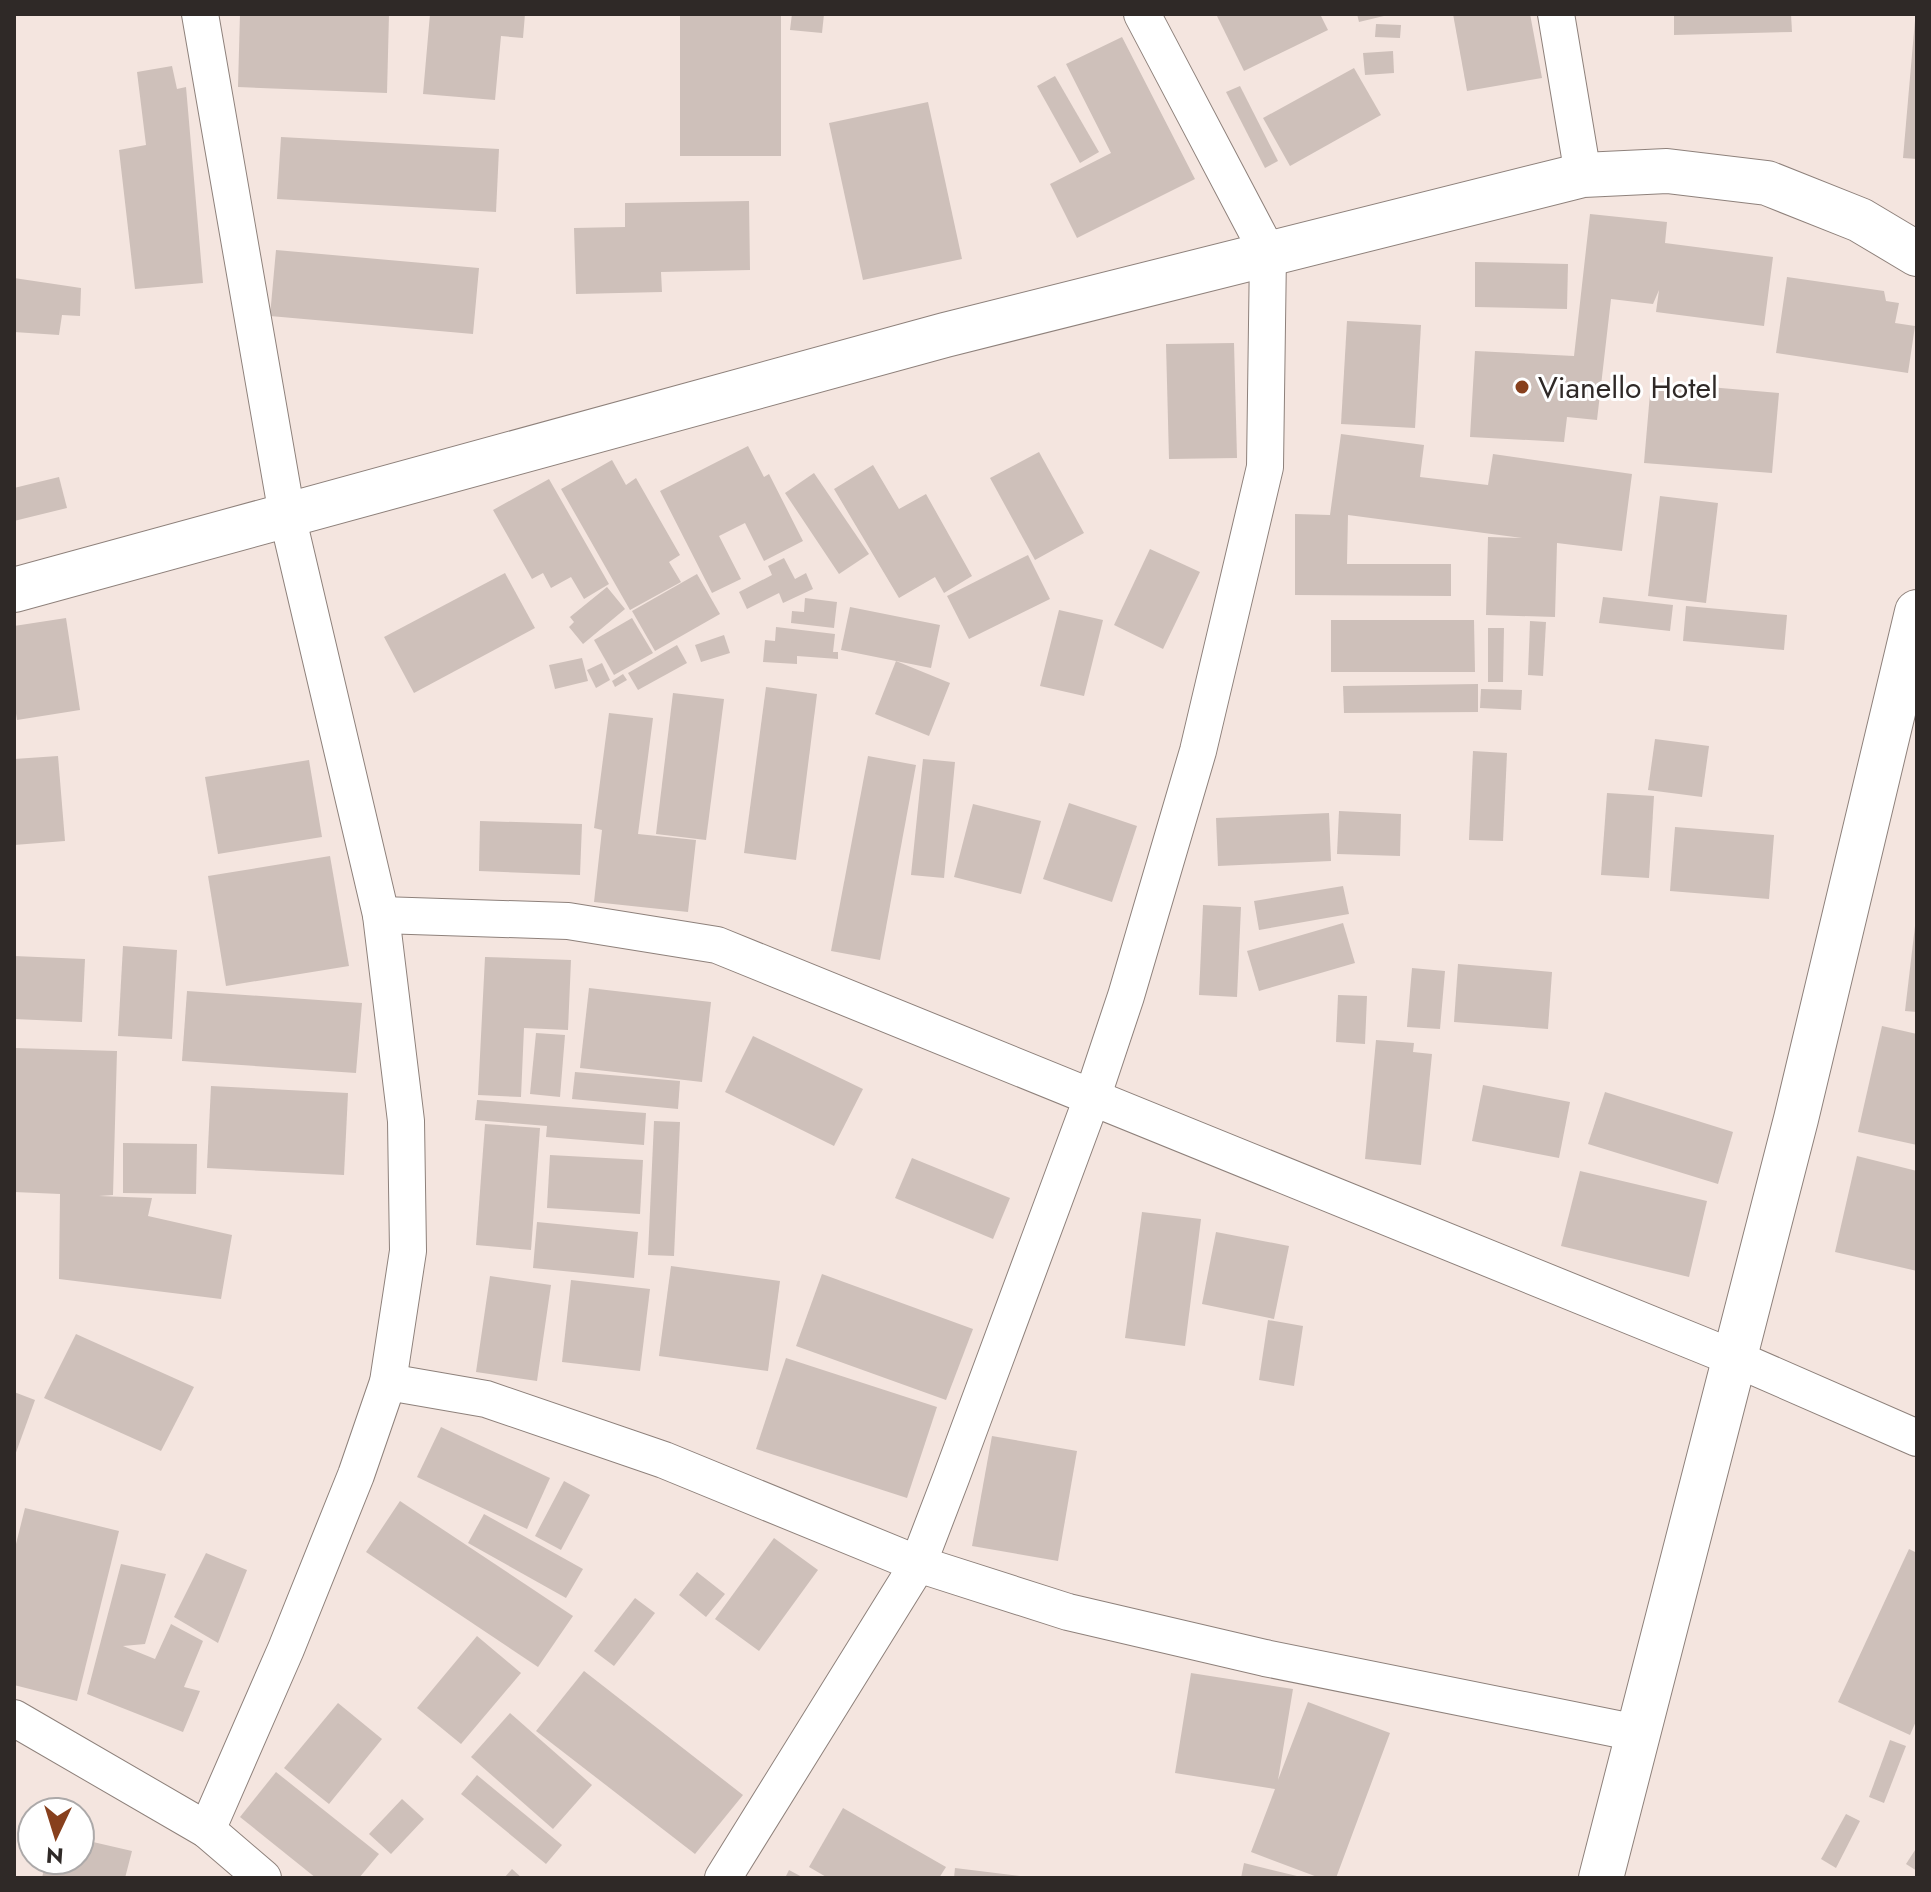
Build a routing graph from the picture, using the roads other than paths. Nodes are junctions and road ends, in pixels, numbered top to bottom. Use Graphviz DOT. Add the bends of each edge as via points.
graph roads {
  1 [pos="200,14"];
  2 [pos="1142,14"];
  3 [pos="1556,14"];
  4 [pos="1583,175"];
  5 [pos="1268,253"];
  6 [pos="1917,254"];
  7 [pos="287,515"];
  8 [pos="14,590"];
  9 [pos="1917,612"];
  10 [pos="381,915"];
  11 [pos="1092,1098"];
  12 [pos="1734,1358"];
  13 [pos="388,1382"];
  14 [pos="1917,1438"];
  15 [pos="918,1564"];
  16 [pos="14,1718"];
  17 [pos="1637,1733"];
  18 [pos="207,1830"];
  19 [pos="263,1878"];
  20 [pos="723,1878"];
  21 [pos="1601,1878"];
  1 -- 7 [label="street"];
  2 -- 5 [label="street"];
  3 -- 4 [label="street"];
  4 -- 5 [label="street"];
  4 -- 6 [label="street" via="1667,171 1767,183 1860,220"];
  5 -- 7 [label="street" via="945,335"];
  5 -- 11 [label="street" via="1265,467 1198,751"];
  7 -- 8 [label="street"];
  7 -- 10 [label="street"];
  9 -- 12 [label="street"];
  10 -- 11 [label="street" via="568,921 717,945"];
  10 -- 13 [label="street" via="406,1121 408,1251"];
  11 -- 12 [label="street"];
  11 -- 15 [label="street"];
  12 -- 14 [label="street"];
  12 -- 17 [label="street"];
  13 -- 15 [label="street" via="486,1399 649,1455"];
  13 -- 18 [label="street" via="351,1490"];
  15 -- 17 [label="street" via="1068,1612 1265,1658"];
  15 -- 20 [label="street"];
  16 -- 18 [label="street"];
  17 -- 21 [label="street"];
  18 -- 19 [label="street"];
}
